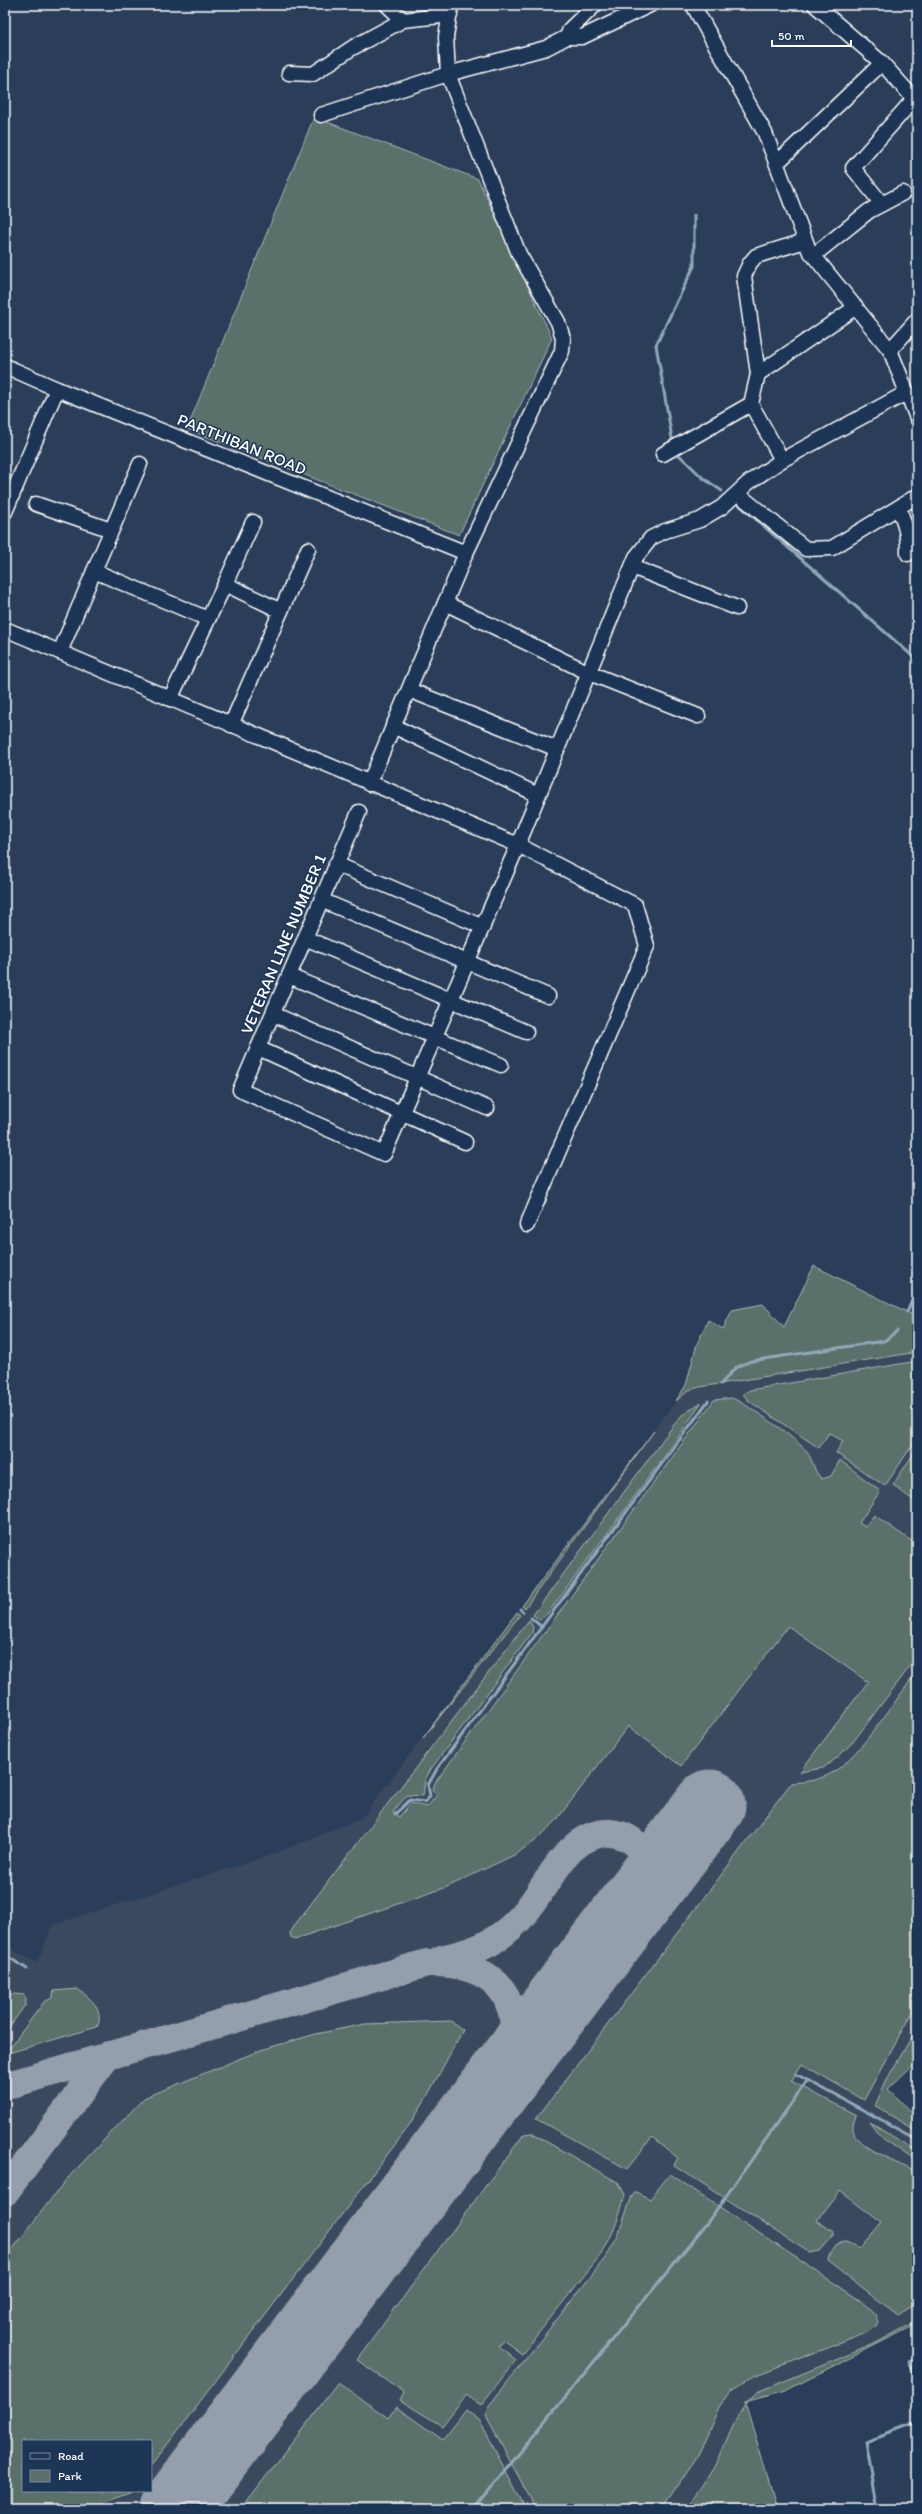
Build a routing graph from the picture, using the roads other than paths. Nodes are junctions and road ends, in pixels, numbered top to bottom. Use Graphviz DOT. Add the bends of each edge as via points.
graph roads {
  1 [pos="387,5"];
  2 [pos="595,5"];
  3 [pos="650,5"];
  4 [pos="693,5"];
  5 [pos="815,5"];
  6 [pos="450,10"];
  7 [pos="403,20"];
  8 [pos="566,37"];
  9 [pos="882,63"];
  10 [pos="289,73"];
  11 [pos="448,74"];
  12 [pos="916,101"];
  13 [pos="321,115"];
  14 [pos="778,162"];
  15 [pos="903,193"];
  16 [pos="882,204"];
  17 [pos="805,241"];
  18 [pos="814,255"];
  19 [pos="856,307"];
  20 [pos="917,320"];
  21 [pos="890,350"];
  22 [pos="5,366"];
  23 [pos="758,374"];
  24 [pos="57,389"];
  25 [pos="911,396"];
  26 [pos="751,404"];
  27 [pos="917,418"];
  28 [pos="663,454"];
  29 [pos="782,460"];
  30 [pos="140,464"];
  31 [pos="738,494"];
  32 [pos="917,496"];
  33 [pos="36,504"];
  34 [pos="899,509"];
  35 [pos="5,512"];
  36 [pos="253,522"];
  37 [pos="111,530"];
  38 [pos="308,549"];
  39 [pos="466,553"];
  40 [pos="908,554"];
  41 [pos="632,566"];
  42 [pos="94,571"];
  43 [pos="225,584"];
  44 [pos="445,603"];
  45 [pos="737,608"];
  46 [pos="280,611"];
  47 [pos="208,619"];
  48 [pos="5,629"];
  49 [pos="60,652"];
  50 [pos="587,672"];
  51 [pos="409,690"];
  52 [pos="170,699"];
  53 [pos="698,716"];
  54 [pos="230,725"];
  55 [pos="394,726"];
  56 [pos="557,749"];
  57 [pos="369,784"];
  58 [pos="538,795"];
  59 [pos="358,812"];
  60 [pos="518,845"];
  61 [pos="336,864"];
  62 [pos="321,900"];
  63 [pos="483,927"];
  64 [pos="305,938"];
  65 [pos="467,963"];
  66 [pos="289,976"];
  67 [pos="548,996"];
  68 [pos="452,1000"];
  69 [pos="273,1014"];
  70 [pos="526,1032"];
  71 [pos="433,1037"];
  72 [pos="258,1048"];
  73 [pos="501,1066"];
  74 [pos="418,1077"];
  75 [pos="487,1108"];
  76 [pos="402,1114"];
  77 [pos="465,1142"];
  78 [pos="527,1225"];
  1 -- 7 [label="street"];
  2 -- 8 [label="street" via="570,29"];
  3 -- 8 [label="street" via="582,38"];
  4 -- 14 [label="street" via="765,133"];
  5 -- 9 [label="street"];
  6 -- 7 [label="street"];
  6 -- 11 [label="street" via="446,37"];
  7 -- 10 [label="street" via="352,48 313,74"];
  8 -- 11 [label="street" via="546,48"];
  9 -- 12 [label="street"];
  9 -- 14 [label="street"];
  11 -- 13 [label="street"];
  11 -- 39 [label="street" via="518,254 558,322 563,338 562,351 557,363"];
  12 -- 16 [label="street" via="853,168"];
  14 -- 17 [label="street"];
  15 -- 16 [label="street"];
  16 -- 18 [label="street" via="869,211"];
  17 -- 18 [label="street"];
  17 -- 23 [label="street" via="756,256 744,276"];
  18 -- 19 [label="street"];
  19 -- 21 [label="street"];
  19 -- 23 [label="street"];
  20 -- 21 [label="street"];
  21 -- 25 [label="street"];
  22 -- 24 [label="street, PARTHIBAN ROAD"];
  23 -- 26 [label="street"];
  24 -- 35 [label="street"];
  24 -- 39 [label="street, PARTHIBAN ROAD"];
  25 -- 27 [label="street"];
  25 -- 29 [label="street"];
  26 -- 28 [label="street"];
  26 -- 29 [label="street"];
  29 -- 31 [label="street" via="748,483"];
  30 -- 37 [label="street"];
  31 -- 34 [label="street" via="806,549 832,548"];
  31 -- 41 [label="street" via="700,520 651,538"];
  32 -- 34 [label="street"];
  33 -- 37 [label="street"];
  34 -- 40 [label="street" via="907,530"];
  36 -- 43 [label="street"];
  37 -- 42 [label="street"];
  38 -- 46 [label="street"];
  39 -- 44 [label="street"];
  41 -- 45 [label="street"];
  41 -- 50 [label="street"];
  42 -- 47 [label="street"];
  42 -- 49 [label="street"];
  43 -- 46 [label="street"];
  43 -- 47 [label="street"];
  44 -- 50 [label="street"];
  44 -- 51 [label="street"];
  46 -- 54 [label="street"];
  47 -- 52 [label="street"];
  48 -- 49 [label="street"];
  49 -- 52 [label="street"];
  50 -- 53 [label="street"];
  50 -- 56 [label="street"];
  51 -- 55 [label="street"];
  51 -- 56 [label="street"];
  52 -- 54 [label="street"];
  54 -- 57 [label="street"];
  55 -- 57 [label="street"];
  55 -- 58 [label="street"];
  56 -- 58 [label="street"];
  57 -- 60 [label="street"];
  58 -- 60 [label="street"];
  59 -- 61 [label="street, VETERAN LINE NUMBER 1"];
  60 -- 63 [label="street"];
  60 -- 78 [label="street" via="635,905 647,946"];
  61 -- 62 [label="street, VETERAN LINE NUMBER 1"];
  61 -- 63 [label="street"];
  62 -- 64 [label="street, VETERAN LINE NUMBER 1"];
  62 -- 65 [label="street"];
  63 -- 65 [label="street"];
  64 -- 66 [label="street, VETERAN LINE NUMBER 1"];
  64 -- 68 [label="street"];
  65 -- 67 [label="street"];
  65 -- 68 [label="street"];
  66 -- 69 [label="street, VETERAN LINE NUMBER 1"];
  66 -- 71 [label="street"];
  68 -- 70 [label="street"];
  68 -- 71 [label="street"];
  69 -- 72 [label="street, VETERAN LINE NUMBER 1"];
  69 -- 74 [label="street"];
  71 -- 73 [label="street"];
  71 -- 74 [label="street"];
  72 -- 76 [label="street"];
  72 -- 76 [label="street, VETERAN LINE NUMBER 1" via="240,1090 384,1154"];
  74 -- 75 [label="street"];
  74 -- 76 [label="street"];
  76 -- 77 [label="street"];
}
